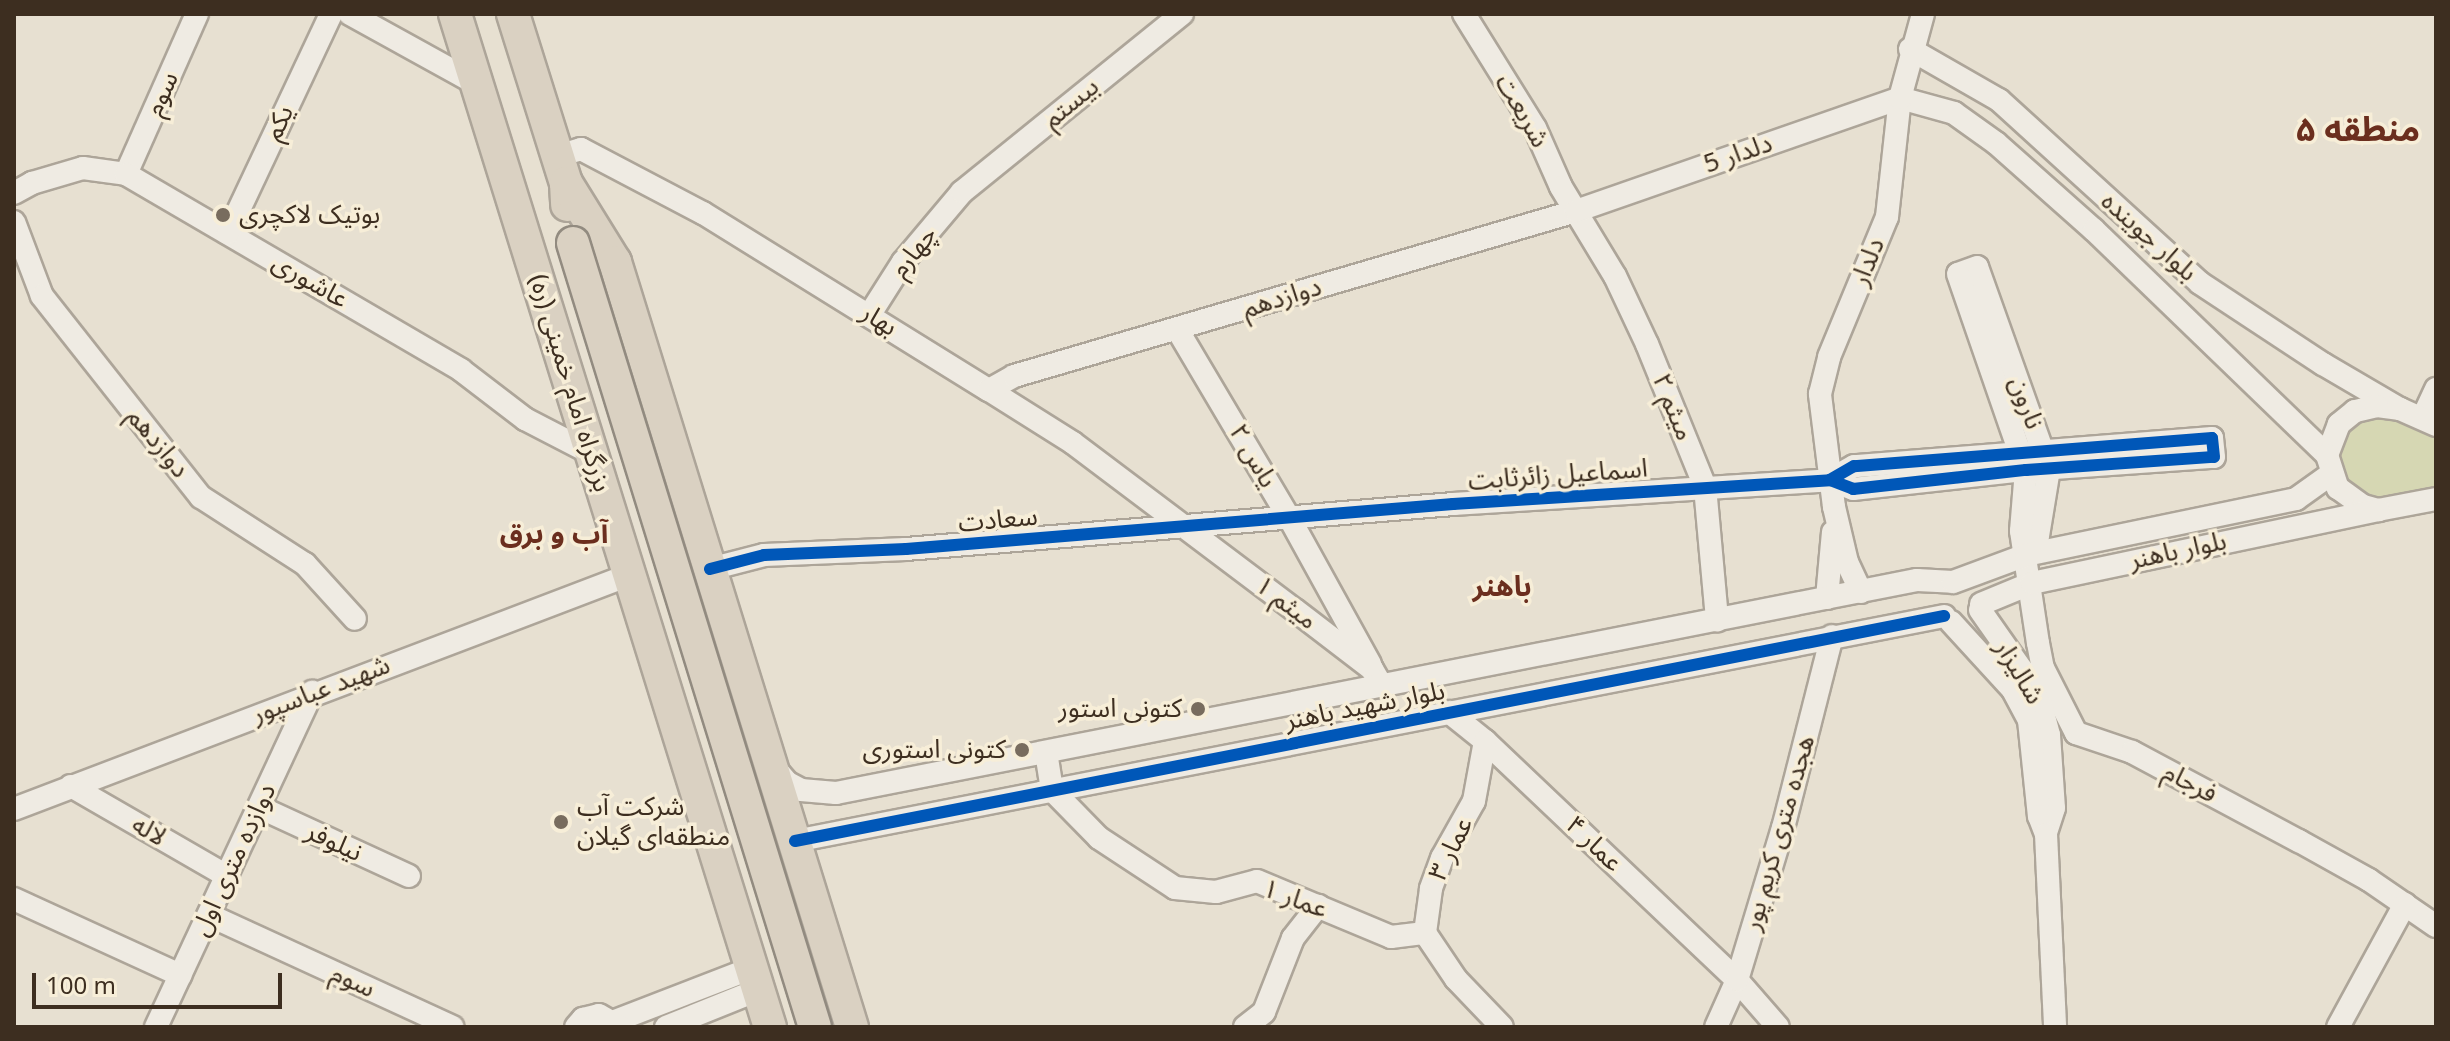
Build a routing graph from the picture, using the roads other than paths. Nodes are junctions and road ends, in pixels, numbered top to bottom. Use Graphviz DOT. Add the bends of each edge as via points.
graph roads {
  1 [pos="197,14"];
  2 [pos="331,14"];
  3 [pos="350,14"];
  4 [pos="455,14"];
  5 [pos="513,14"];
  6 [pos="1182,14"];
  7 [pos="1464,14"];
  8 [pos="1923,14"];
  9 [pos="1910,49"];
  10 [pos="477,84"];
  11 [pos="1900,98"];
  12 [pos="561,170"];
  13 [pos="126,174"];
  14 [pos="962,192"];
  15 [pos="14,193"];
  16 [pos="1576,211"];
  17 [pos="14,222"];
  18 [pos="228,233"];
  19 [pos="870,314"];
  20 [pos="1177,329"];
  21 [pos="2436,389"];
  22 [pos="989,390"];
  23 [pos="2400,409"];
  24 [pos="2430,421"];
  25 [pos="591,453"];
  26 [pos="2034,460"];
  27 [pos="2329,465"];
  28 [pos="1830,480"];
  29 [pos="1705,487"];
  30 [pos="2436,499"];
  31 [pos="1834,507"];
  32 [pos="2378,510"];
  33 [pos="1290,519"];
  34 [pos="1183,527"];
  35 [pos="2026,555"];
  36 [pos="710,569"];
  37 [pos="629,575"];
  38 [pos="1953,582"];
  39 [pos="2032,583"];
  40 [pos="1861,592"];
  41 [pos="1827,598"];
  42 [pos="722,607"];
  43 [pos="1980,607"];
  44 [pos="355,619"];
  45 [pos="1948,619"];
  46 [pos="1717,620"];
  47 [pos="646,628"];
  48 [pos="1832,636"];
  49 [pos="1377,678"];
  50 [pos="312,692"];
  51 [pos="1449,712"];
  52 [pos="1158,730"];
  53 [pos="2076,733"];
  54 [pos="2040,736"];
  55 [pos="1485,741"];
  56 [pos="1046,752"];
  57 [pos="769,759"];
  58 [pos="1166,768"];
  59 [pos="71,786"];
  60 [pos="1052,790"];
  61 [pos="259,807"];
  62 [pos="14,809"];
  63 [pos="703,811"];
  64 [pos="795,842"];
  65 [pos="227,876"];
  66 [pos="409,876"];
  67 [pos="730,898"];
  68 [pos="14,899"];
  69 [pos="2405,904"];
  70 [pos="1318,906"];
  71 [pos="209,915"];
  72 [pos="2436,926"];
  73 [pos="1425,933"];
  74 [pos="180,975"];
  75 [pos="755,979"];
  76 [pos="1737,980"];
  77 [pos="618,1024"];
  78 [pos="161,1025"];
  79 [pos="453,1027"];
  80 [pos="576,1027"];
  81 [pos="666,1027"];
  82 [pos="770,1027"];
  83 [pos="815,1027"];
  84 [pos="852,1027"];
  85 [pos="1245,1027"];
  86 [pos="1502,1027"];
  87 [pos="1716,1027"];
  88 [pos="1778,1027"];
  89 [pos="2055,1027"];
  90 [pos="2338,1027"];
  1 -- 13 [label="street, سوم"];
  2 -- 18 [label="street, یکم"];
  3 -- 10 [label="street"];
  4 -- 10 [label="highway, بزرگراه امام خمینی (ره)"];
  5 -- 12 [label="highway, بزرگراه امام خمینی (ره)"];
  6 -- 14 [label="street, بیستم"];
  7 -- 16 [label="street, شریعت" via="1535,128"];
  8 -- 9 [label="street, دلدار"];
  9 -- 11 [label="street, دلدار"];
  9 -- 23 [label="street, بلوار جوینده" via="1999,100 2200,283"];
  10 -- 25 [label="highway, بزرگراه امام خمینی (ره)"];
  11 -- 16 [label="street, دلدار 5"];
  11 -- 27 [label="street, بلوار جوینده" via="1954,113 1996,143 2094,230"];
  11 -- 28 [label="street, دلدار" via="1887,217 1829,357 1820,394"];
  12 -- 19 [label="street, بهار" via="581,149 703,213"];
  12 -- 36 [label="highway, بزرگراه امام خمینی (ره)" via="615,262"];
  12 -- 83 [label="highway, بزرگراه امام خمینی (ره), bridge" via="573,243"];
  13 -- 15 [label="street, عاشوری" via="83,168"];
  13 -- 18 [label="street, عاشوری"];
  14 -- 19 [label="street, چهارم" via="903,262"];
  16 -- 20 [label="street, دوازدهم"];
  16 -- 29 [label="street, میثم ۲" via="1647,344"];
  17 -- 44 [label="street, دوازدهم" via="42,296 201,497 305,564"];
  18 -- 25 [label="street, عاشوری" via="461,370 525,419"];
  19 -- 22 [label="street, بهار"];
  20 -- 22 [label="street, دوازدهم" via="1014,376"];
  20 -- 33 [label="street, یاس ۲"];
  21 -- 24 [label="street"];
  22 -- 34 [label="street, بهار" via="1073,443"];
  23 -- 24 [label="street"];
  23 -- 27 [label="street" via="2377,406 2355,411 2339,424"];
  25 -- 37 [label="highway, بزرگراه امام خمینی (ره)"];
  26 -- 26 [label="street" via="2214,457 2212,438"];
  26 -- 26 [label="street, نارون" via="1977,267 1958,274"];
  26 -- 28 [label="street, اسماعیل زائرثابت" via="1853,489"];
  26 -- 35 [label="street, نارون" via="2038,536"];
  27 -- 32 [label="street, بلوار جوینده" via="2338,488"];
  27 -- 35 [label="street, بلوار باهنر" via="2296,499"];
  28 -- 29 [label="street, اسماعیل زائرثابت"];
  28 -- 31 [label="street, دلدار"];
  29 -- 33 [label="street, اسماعیل زائرثابت"];
  29 -- 46 [label="street, میثم ۲"];
  30 -- 32 [label="street, بلوار باهنر"];
  31 -- 40 [label="street" via="1847,562"];
  31 -- 41 [label="street"];
  32 -- 39 [label="street, بلوار باهنر"];
  33 -- 34 [label="street, سعادت"];
  33 -- 49 [label="street, یاس ۲"];
  34 -- 36 [label="street, سعادت" via="764,555"];
  34 -- 49 [label="street, میثم ۱"];
  35 -- 38 [label="street, بلوار باهنر"];
  35 -- 39 [label="street"];
  36 -- 42 [label="highway, بزرگراه امام خمینی (ره)"];
  37 -- 47 [label="highway, بزرگراه امام خمینی (ره)"];
  37 -- 50 [label="street, شهید عباسپور"];
  38 -- 40 [label="street, بلوار شهید باهنر" via="1917,580"];
  38 -- 43 [label="street" via="1973,586"];
  38 -- 45 [label="street" via="1939,597"];
  39 -- 43 [label="street, بلوار باهنر"];
  39 -- 53 [label="street" via="2043,668"];
  40 -- 41 [label="street, بلوار شهید باهنر"];
  41 -- 46 [label="street, بلوار شهید باهنر"];
  42 -- 47 [label="highway" via="686,604"];
  42 -- 57 [label="highway, بزرگراه امام خمینی (ره)"];
  43 -- 45 [label="street" via="1973,619"];
  43 -- 54 [label="street, شالیزار" via="2041,705"];
  45 -- 48 [label="street, بلوار شهید باهنر"];
  45 -- 54 [label="street, شالیزار" via="2013,690"];
  46 -- 49 [label="street, بلوار شهید باهنر"];
  47 -- 63 [label="highway, بزرگراه امام خمینی (ره)"];
  48 -- 51 [label="street, بلوار شهید باهنر"];
  48 -- 76 [label="street, هجده متری کریم پور"];
  49 -- 52 [label="street, بلوار شهید باهنر"];
  50 -- 59 [label="street, شهید عباسپور"];
  50 -- 61 [label="street, دوازده متری اول"];
  51 -- 55 [label="street, عمار ۴"];
  51 -- 58 [label="street, بلوار شهید باهنر"];
  52 -- 56 [label="street, بلوار شهید باهنر"];
  52 -- 58 [label="street"];
  53 -- 54 [label="street"];
  53 -- 69 [label="street, فرجام" via="2132,752 2312,847"];
  54 -- 89 [label="street, شالیزار" via="2039,816 2046,834"];
  55 -- 73 [label="street, عمار ۳" via="1474,801 1431,889"];
  55 -- 76 [label="street, عمار ۴"];
  56 -- 57 [label="street, بلوار شهید باهنر" via="826,795 792,786"];
  56 -- 60 [label="street"];
  57 -- 64 [label="highway, بزرگراه امام خمینی (ره)"];
  58 -- 60 [label="street, بلوار شهید باهنر"];
  59 -- 62 [label="street, شهید عباسپور"];
  59 -- 65 [label="street, لاله"];
  60 -- 64 [label="street, بلوار شهید باهنر"];
  60 -- 70 [label="street, عمار ۱" via="1099,838 1175,888 1216,892 1257,881"];
  61 -- 65 [label="street, دوازده متری اول"];
  61 -- 66 [label="street, نیلوفر"];
  63 -- 64 [label="highway" via="718,833 745,846"];
  63 -- 67 [label="highway, بزرگراه امام خمینی (ره)"];
  64 -- 67 [label="highway" via="781,867 745,881"];
  64 -- 84 [label="highway, بزرگراه امام خمینی (ره)"];
  65 -- 71 [label="street, دوازده متری اول"];
  67 -- 75 [label="highway, بزرگراه امام خمینی (ره)"];
  68 -- 74 [label="street"];
  69 -- 72 [label="street, فرجام"];
  69 -- 90 [label="street"];
  70 -- 73 [label="street, عمار ۱" via="1391,937"];
  70 -- 85 [label="street" via="1293,938 1264,1012"];
  71 -- 74 [label="street, دوازده متری اول"];
  71 -- 79 [label="street, سوم"];
  73 -- 86 [label="street" via="1456,979"];
  74 -- 78 [label="street, دوازده متری اول"];
  75 -- 77 [label="street"];
  75 -- 81 [label="street"];
  75 -- 82 [label="highway, بزرگراه امام خمینی (ره)"];
  76 -- 87 [label="street, هجده متری کریم پور"];
  76 -- 88 [label="street, عمار ۴"];
  77 -- 80 [label="street" via="591,1016"];
}
